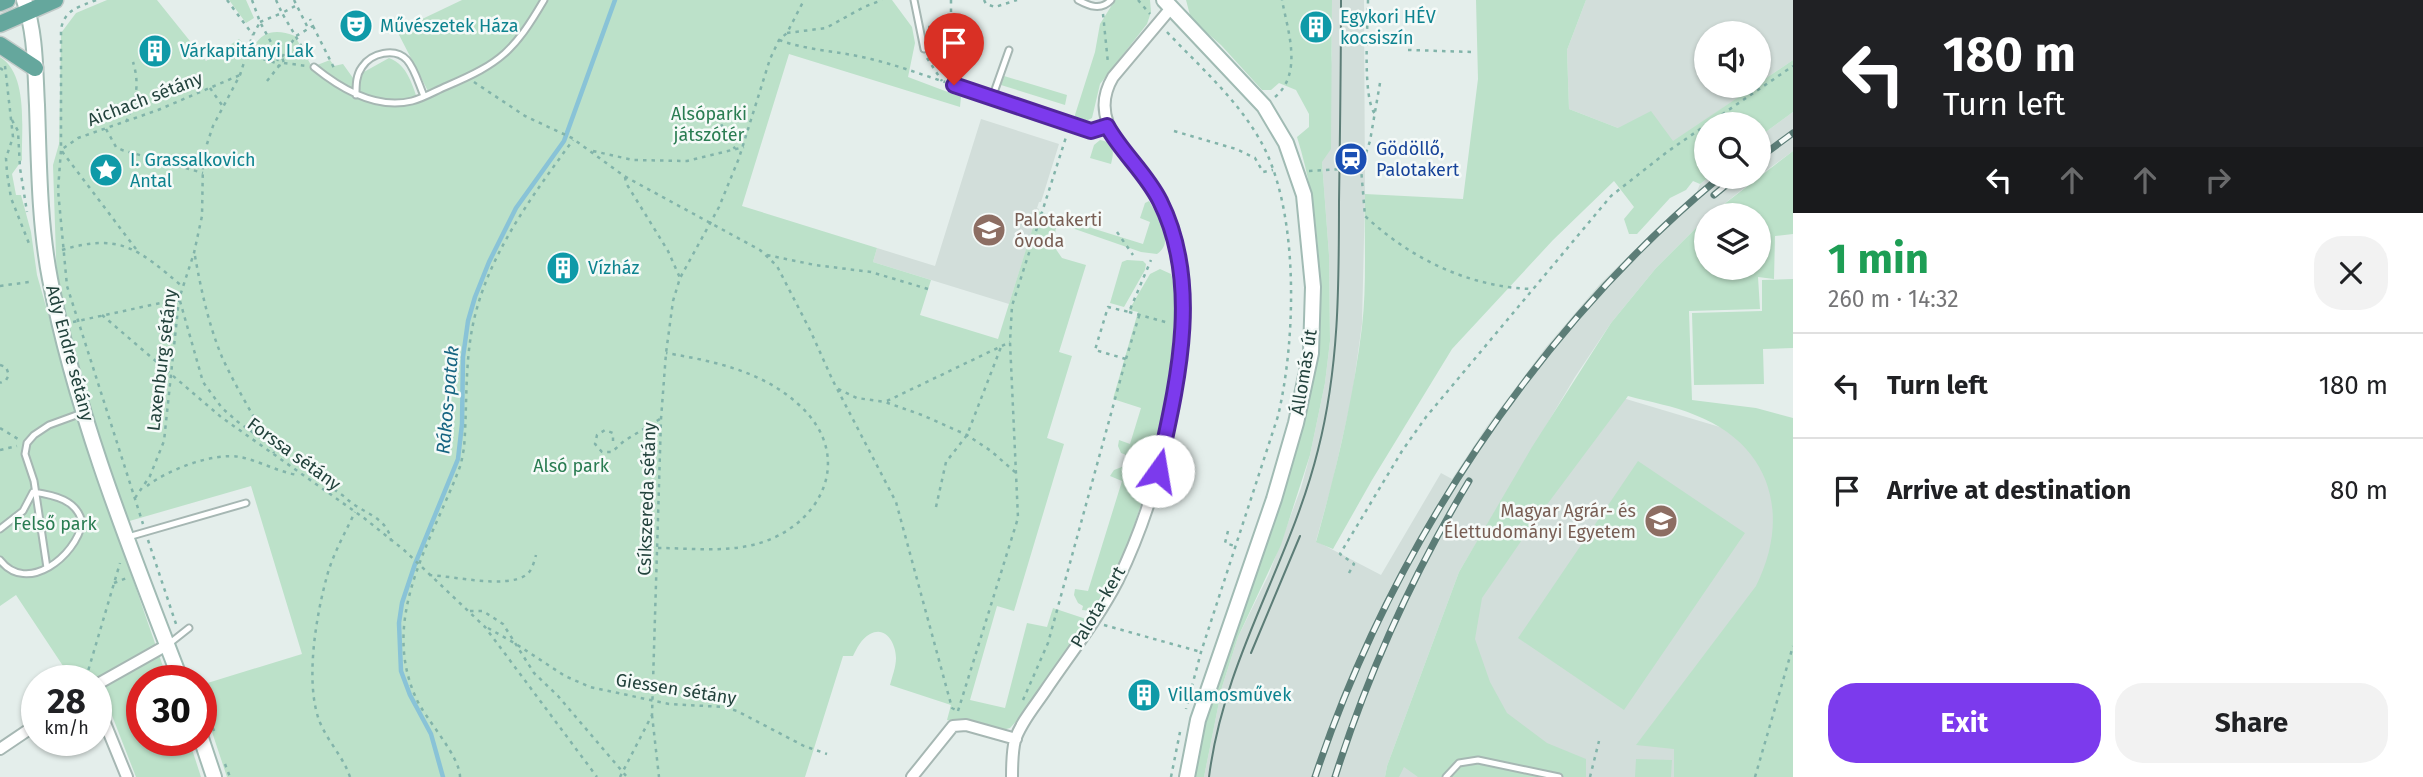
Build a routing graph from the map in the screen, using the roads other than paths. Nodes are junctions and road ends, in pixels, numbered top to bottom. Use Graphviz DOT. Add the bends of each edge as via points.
graph roads {
  1 [pos="7,0"];
  2 [pos="55,0"];
  3 [pos="544,0"];
  4 [pos="914,0"];
  5 [pos="1078,0"];
  6 [pos="1111,0"];
  7 [pos="0,3"];
  8 [pos="1168,3"];
  9 [pos="26,6"];
  10 [pos="0,24"];
  11 [pos="0,46"];
  12 [pos="923,49"];
  13 [pos="1009,50"];
  14 [pos="314,67"];
  15 [pos="35,68"];
  16 [pos="956,86"];
  17 [pos="356,95"];
  18 [pos="424,96"];
  19 [pos="992,98"];
  20 [pos="1107,126"];
  21 [pos="85,412"];
  22 [pos="33,492"];
  23 [pos="246,503"];
  24 [pos="0,529"];
  25 [pos="127,537"];
  26 [pos="0,561"];
  27 [pos="47,568"];
  28 [pos="189,628"];
  29 [pos="167,645"];
  30 [pos="175,665"];
  31 [pos="112,676"];
  32 [pos="21,735"];
  33 [pos="1016,739"];
  34 [pos="112,740"];
  35 [pos="0,749"];
  36 [pos="207,756"];
  37 [pos="127,777"];
  38 [pos="214,777"];
  39 [pos="912,777"];
  40 [pos="1013,777"];
  41 [pos="1187,777"];
  42 [pos="1446,777"];
  43 [pos="1559,777"];
  1 -- 7 [label="main road"];
  2 -- 9 [label="main road"];
  3 -- 18 [label="lane" via="511,51 484,69"];
  4 -- 12 [label="lane"];
  5 -- 6 [label="lane" via="1093,7"];
  8 -- 20 [label="street" via="1158,23 1107,88 1103,101"];
  8 -- 41 [label="main road, Állomás út" via="1264,106 1286,143 1298,173 1313,287 1307,374 1285,464 1198,720"];
  9 -- 10 [label="main road"];
  9 -- 15 [label="main road, Ady Endre sétány"];
  11 -- 15 [label="main road"];
  13 -- 19 [label="lane"];
  14 -- 17 [label="lane"];
  15 -- 21 [label="main road, Ady Endre sétány" via="49,277"];
  16 -- 19 [label="lane"];
  17 -- 18 [label="lane" via="394,103"];
  17 -- 18 [label="lane" via="363,66 383,53 396,53 409,62"];
  19 -- 20 [label="lane" via="1091,131"];
  20 -- 33 [label="street, Palota-kert" via="1150,182 1179,260 1183,327 1172,408 1148,505 1118,578"];
  21 -- 22 [label="lane" via="49,425 27,443"];
  21 -- 25 [label="main road, Ady Endre sétány"];
  22 -- 24 [label="lane" via="23,511"];
  22 -- 27 [label="lane"];
  22 -- 27 [label="lane" via="68,502 82,523 77,542 64,558"];
  23 -- 25 [label="lane"];
  25 -- 29 [label="main road, Ady Endre sétány"];
  26 -- 27 [label="lane" via="18,574"];
  28 -- 29 [label="lane"];
  29 -- 30 [label="main road, Ady Endre sétány"];
  29 -- 31 [label="street"];
  32 -- 35 [label="street"];
  33 -- 39 [label="street" via="966,725 953,726"];
  33 -- 40 [label="street, Palota-kert"];
  34 -- 37 [label="street"];
  36 -- 38 [label="main road"];
  42 -- 43 [label="lane" via="1459,763 1478,760"];
}
